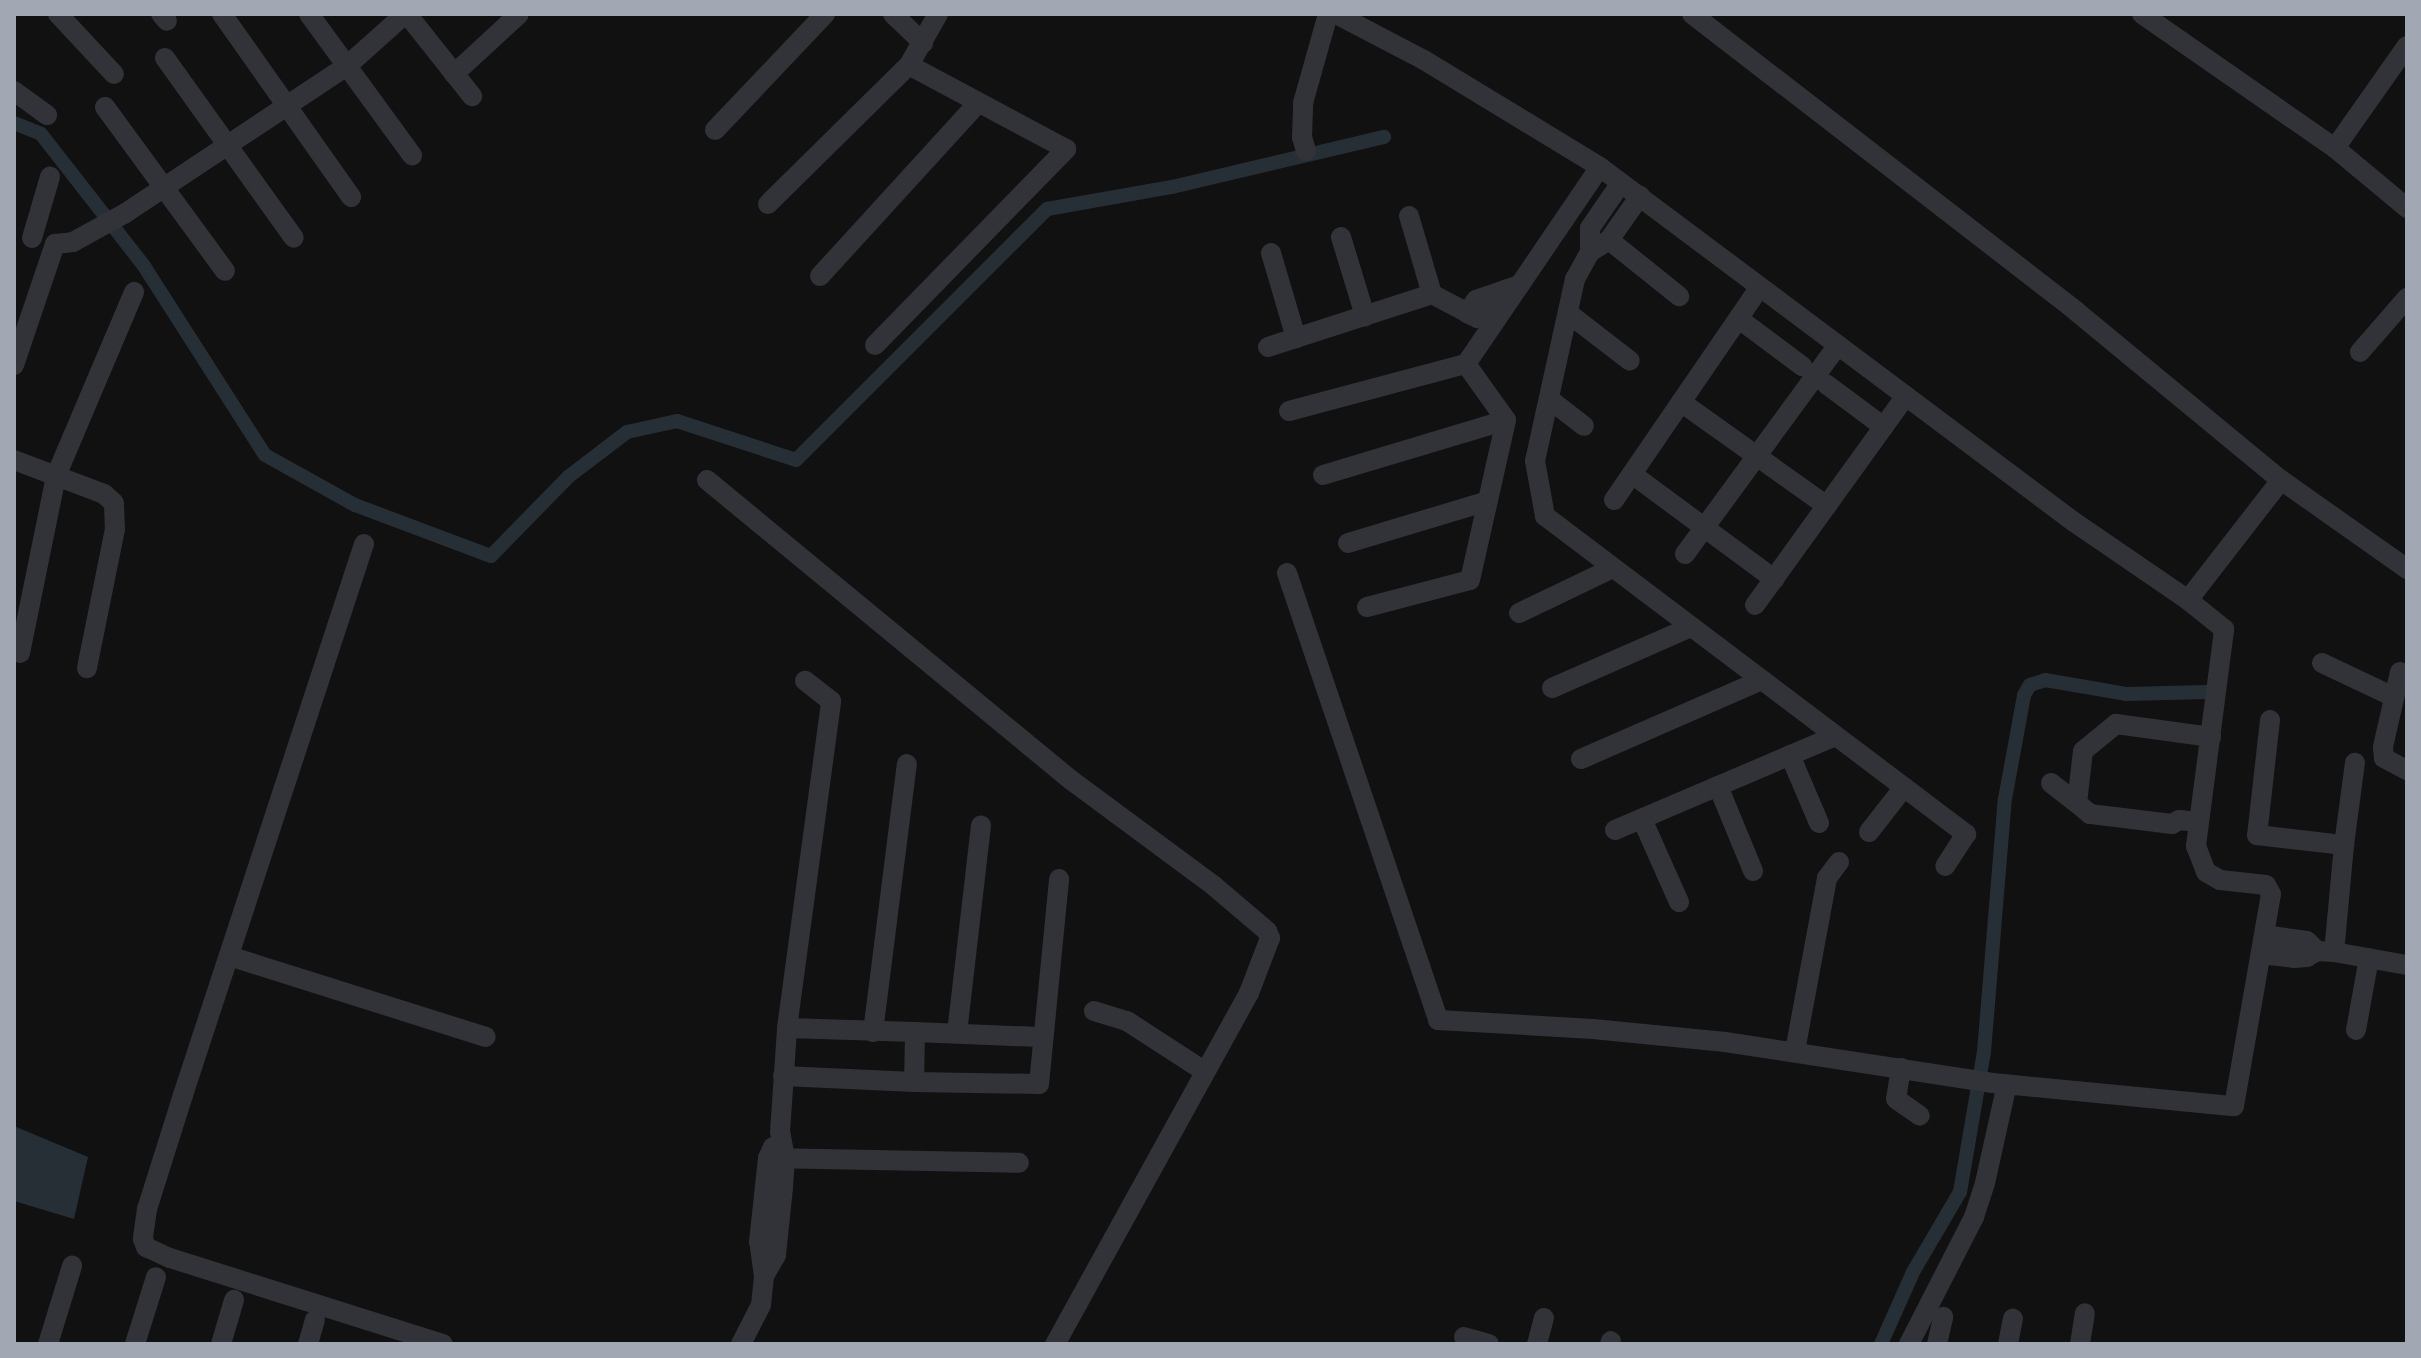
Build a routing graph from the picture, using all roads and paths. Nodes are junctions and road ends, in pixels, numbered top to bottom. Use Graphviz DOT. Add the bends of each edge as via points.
graph roads {
  1 [pos="58,14"];
  2 [pos="222,14"];
  3 [pos="309,14"];
  4 [pos="406,14"];
  5 [pos="519,14"];
  6 [pos="825,14"];
  7 [pos="893,14"];
  8 [pos="938,14"];
  9 [pos="1328,14"];
  10 [pos="1336,14"];
  11 [pos="1692,14"];
  12 [pos="2142,14"];
  13 [pos="923,43"];
  14 [pos="2407,46"];
  15 [pos="165,58"];
  16 [pos="348,65"];
  17 [pos="909,65"];
  18 [pos="114,74"];
  19 [pos="454,74"];
  20 [pos="16,87"];
  21 [pos="472,96"];
  22 [pos="977,104"];
  23 [pos="289,105"];
  24 [pos="105,107"];
  25 [pos="47,115"];
  26 [pos="715,130"];
  27 [pos="229,143"];
  28 [pos="2335,148"];
  29 [pos="1306,151"];
  30 [pos="412,155"];
  31 [pos="1600,167"];
  32 [pos="50,177"];
  33 [pos="1621,183"];
  34 [pos="164,185"];
  35 [pos="1640,196"];
  36 [pos="351,197"];
  37 [pos="768,204"];
  38 [pos="2407,208"];
  39 [pos="1409,216"];
  40 [pos="23,236"];
  41 [pos="1341,237"];
  42 [pos="294,238"];
  43 [pos="1609,240"];
  44 [pos="55,244"];
  45 [pos="1590,252"];
  46 [pos="1271,253"];
  47 [pos="225,271"];
  48 [pos="820,276"];
  49 [pos="1519,285"];
  50 [pos="1760,287"];
  51 [pos="134,292"];
  52 [pos="1432,294"];
  53 [pos="1679,296"];
  54 [pos="2407,298"];
  55 [pos="1503,309"];
  56 [pos="1467,313"];
  57 [pos="1568,313"];
  58 [pos="1365,316"];
  59 [pos="1739,319"];
  60 [pos="1296,338"];
  61 [pos="875,345"];
  62 [pos="1838,345"];
  63 [pos="1268,347"];
  64 [pos="2360,352"];
  65 [pos="1630,361"];
  66 [pos="1466,364"];
  67 [pos="14,365"];
  68 [pos="1802,366"];
  69 [pos="1826,384"];
  70 [pos="1906,396"];
  71 [pos="1549,399"];
  72 [pos="1681,402"];
  73 [pos="1289,411"];
  74 [pos="1506,420"];
  75 [pos="1584,426"];
  76 [pos="1884,427"];
  77 [pos="1757,456"];
  78 [pos="14,460"];
  79 [pos="1632,474"];
  80 [pos="1323,475"];
  81 [pos="56,476"];
  82 [pos="707,480"];
  83 [pos="2281,480"];
  84 [pos="1614,500"];
  85 [pos="1488,501"];
  86 [pos="1827,506"];
  87 [pos="1704,528"];
  88 [pos="1348,543"];
  89 [pos="364,544"];
  90 [pos="1685,554"];
  91 [pos="1613,568"];
  92 [pos="2407,569"];
  93 [pos="1287,573"];
  94 [pos="1774,579"];
  95 [pos="2188,600"];
  96 [pos="1755,605"];
  97 [pos="1367,607"];
  98 [pos="1519,613"];
  99 [pos="1691,627"];
  100 [pos="20,653"];
  101 [pos="2322,663"];
  102 [pos="87,668"];
  103 [pos="2400,672"];
  104 [pos="1762,680"];
  105 [pos="805,681"];
  106 [pos="1552,688"];
  107 [pos="2394,697"];
  108 [pos="2270,720"];
  109 [pos="1835,736"];
  110 [pos="2211,737"];
  111 [pos="1790,755"];
  112 [pos="1581,759"];
  113 [pos="2355,763"];
  114 [pos="907,764"];
  115 [pos="2407,770"];
  116 [pos="2051,783"];
  117 [pos="1718,786"];
  118 [pos="1904,787"];
  119 [pos="2077,803"];
  120 [pos="1642,819"];
  121 [pos="2198,822"];
  122 [pos="1819,823"];
  123 [pos="2172,824"];
  124 [pos="981,825"];
  125 [pos="1615,830"];
  126 [pos="1869,832"];
  127 [pos="2344,845"];
  128 [pos="2196,846"];
  129 [pos="1839,862"];
  130 [pos="1945,866"];
  131 [pos="1753,871"];
  132 [pos="1059,879"];
  133 [pos="1679,902"];
  134 [pos="2263,944"];
  135 [pos="2326,952"];
  136 [pos="229,956"];
  137 [pos="2369,958"];
  138 [pos="2407,965"];
  139 [pos="1094,1011"];
  140 [pos="787,1028"];
  141 [pos="2356,1030"];
  142 [pos="873,1032"];
  143 [pos="915,1032"];
  144 [pos="957,1033"];
  145 [pos="486,1037"];
  146 [pos="1041,1037"];
  147 [pos="1795,1051"];
  148 [pos="1901,1068"];
  149 [pos="1204,1071"];
  150 [pos="783,1076"];
  151 [pos="914,1082"];
  152 [pos="1992,1083"];
  153 [pos="1920,1116"];
  154 [pos="776,1158"];
  155 [pos="1019,1163"];
  156 [pos="72,1266"];
  157 [pos="156,1277"];
  158 [pos="234,1300"];
  159 [pos="2085,1313"];
  160 [pos="1943,1317"];
  161 [pos="1544,1318"];
  162 [pos="2013,1318"];
  163 [pos="315,1320"];
  164 [pos="1464,1337"];
  165 [pos="48,1344"];
  166 [pos="135,1344"];
  167 [pos="221,1344"];
  168 [pos="308,1344"];
  169 [pos="443,1344"];
  170 [pos="741,1344"];
  171 [pos="1055,1344"];
  172 [pos="1489,1344"];
  173 [pos="1537,1344"];
  174 [pos="1909,1344"];
  175 [pos="1937,1344"];
  176 [pos="2008,1344"];
  177 [pos="2080,1344"];
  1 -- 18 [label="street"];
  2 -- 23 [label="street"];
  3 -- 16 [label="street"];
  4 -- 16 [label="street"];
  4 -- 19 [label="street"];
  5 -- 19 [label="street"];
  6 -- 26 [label="street"];
  7 -- 13 [label="street"];
  8 -- 13 [label="street"];
  9 -- 29 [label="street" via="1303,103"];
  10 -- 31 [label="street" via="1424,60"];
  11 -- 83 [label="street" via="2077,312"];
  12 -- 28 [label="street"];
  13 -- 17 [label="street"];
  14 -- 28 [label="street"];
  15 -- 27 [label="street"];
  16 -- 23 [label="street"];
  16 -- 30 [label="street"];
  17 -- 22 [label="street"];
  17 -- 37 [label="street"];
  19 -- 21 [label="street"];
  20 -- 25 [label="street"];
  22 -- 48 [label="street"];
  22 -- 61 [label="street" via="1066,149"];
  23 -- 27 [label="street"];
  23 -- 36 [label="street"];
  24 -- 34 [label="street"];
  27 -- 34 [label="street"];
  27 -- 42 [label="street"];
  28 -- 38 [label="street"];
  31 -- 33 [label="street"];
  31 -- 49 [label="street"];
  32 -- 40 [label="street"];
  33 -- 35 [label="street"];
  33 -- 45 [label="street" via="1590,228"];
  34 -- 44 [label="street" via="92,233"];
  34 -- 47 [label="street"];
  35 -- 43 [label="street"];
  35 -- 50 [label="street"];
  39 -- 52 [label="street"];
  40 -- 44 [label="street"];
  41 -- 58 [label="street"];
  43 -- 45 [label="street"];
  43 -- 53 [label="street"];
  44 -- 67 [label="street"];
  45 -- 57 [label="street" via="1575,279"];
  46 -- 60 [label="street"];
  49 -- 55 [label="street"];
  49 -- 56 [label="street" via="1476,300"];
  50 -- 59 [label="street"];
  50 -- 62 [label="street"];
  51 -- 81 [label="street"];
  52 -- 56 [label="street"];
  52 -- 58 [label="street"];
  54 -- 64 [label="street"];
  55 -- 56 [label="street" via="1478,318"];
  55 -- 66 [label="street"];
  57 -- 65 [label="street"];
  57 -- 71 [label="street"];
  58 -- 60 [label="street"];
  59 -- 68 [label="street"];
  59 -- 72 [label="street"];
  60 -- 63 [label="street"];
  62 -- 70 [label="street"];
  62 -- 77 [label="street"];
  66 -- 73 [label="street"];
  66 -- 74 [label="street"];
  69 -- 76 [label="street"];
  70 -- 76 [label="street"];
  70 -- 95 [label="street"];
  71 -- 75 [label="street"];
  71 -- 91 [label="street" via="1535,461 1545,516"];
  72 -- 77 [label="street"];
  72 -- 79 [label="street"];
  74 -- 80 [label="street"];
  74 -- 85 [label="street"];
  76 -- 86 [label="street"];
  77 -- 86 [label="street"];
  77 -- 87 [label="street"];
  78 -- 81 [label="street"];
  79 -- 84 [label="street"];
  79 -- 87 [label="street"];
  81 -- 100 [label="street"];
  81 -- 102 [label="street" via="104,494 116,513"];
  82 -- 149 [label="street" via="1071,780 1267,931 1268,945 1249,993"];
  83 -- 92 [label="street"];
  83 -- 95 [label="street"];
  85 -- 88 [label="street"];
  85 -- 97 [label="street" via="1470,580"];
  86 -- 94 [label="street"];
  87 -- 90 [label="street"];
  87 -- 94 [label="street"];
  89 -- 136 [label="street"];
  91 -- 98 [label="street"];
  91 -- 99 [label="street"];
  93 -- 147 [label="street" via="1438,1020 1593,1029"];
  94 -- 96 [label="street"];
  95 -- 110 [label="street" via="2224,629"];
  99 -- 104 [label="street"];
  99 -- 106 [label="street"];
  101 -- 107 [label="street"];
  103 -- 107 [label="street"];
  104 -- 109 [label="street"];
  104 -- 112 [label="street"];
  105 -- 140 [label="street" via="831,701"];
  107 -- 115 [label="street" via="2384,758"];
  108 -- 127 [label="street" via="2257,835"];
  109 -- 111 [label="street"];
  109 -- 118 [label="street"];
  110 -- 119 [label="street" via="2116,724 2083,751"];
  110 -- 121 [label="street"];
  111 -- 117 [label="street"];
  111 -- 122 [label="street"];
  113 -- 127 [label="street"];
  114 -- 142 [label="street"];
  116 -- 119 [label="street"];
  117 -- 120 [label="street"];
  117 -- 131 [label="street"];
  118 -- 126 [label="street"];
  118 -- 130 [label="street" via="1966,834"];
  119 -- 123 [label="street" via="2090,814"];
  120 -- 125 [label="street"];
  120 -- 133 [label="street"];
  121 -- 123 [label="street"];
  121 -- 128 [label="street"];
  123 -- 128 [label="street"];
  124 -- 144 [label="street"];
  127 -- 135 [label="street"];
  128 -- 134 [label="street" via="2206,872 2220,880 2266,885 2271,894"];
  129 -- 147 [label="street" via="1827,878"];
  132 -- 146 [label="street"];
  134 -- 135 [label="street" via="2294,958"];
  134 -- 152 [label="street" via="2234,1106"];
  135 -- 137 [label="street"];
  136 -- 145 [label="street"];
  136 -- 169 [label="street" via="147,1209 146,1247 254,1287"];
  137 -- 138 [label="street"];
  137 -- 141 [label="street"];
  139 -- 149 [label="street" via="1127,1021"];
  140 -- 142 [label="street"];
  140 -- 150 [label="street"];
  142 -- 143 [label="street"];
  143 -- 144 [label="street"];
  143 -- 151 [label="street"];
  144 -- 146 [label="street"];
  146 -- 151 [label="street" via="1039,1084"];
  147 -- 148 [label="street"];
  148 -- 152 [label="street"];
  148 -- 153 [label="street" via="1896,1099"];
  149 -- 171 [label="street"];
  150 -- 151 [label="street"];
  150 -- 154 [label="street"];
  152 -- 174 [label="street" via="1985,1183 1974,1217"];
  154 -- 155 [label="street"];
  154 -- 170 [label="street" via="776,1255 764,1276 761,1305"];
  156 -- 165 [label="street"];
  157 -- 166 [label="street"];
  158 -- 167 [label="street"];
  159 -- 177 [label="street"];
  160 -- 175 [label="street"];
  161 -- 173 [label="street"];
  162 -- 176 [label="street"];
  163 -- 168 [label="street"];
  164 -- 172 [label="street"];
}
